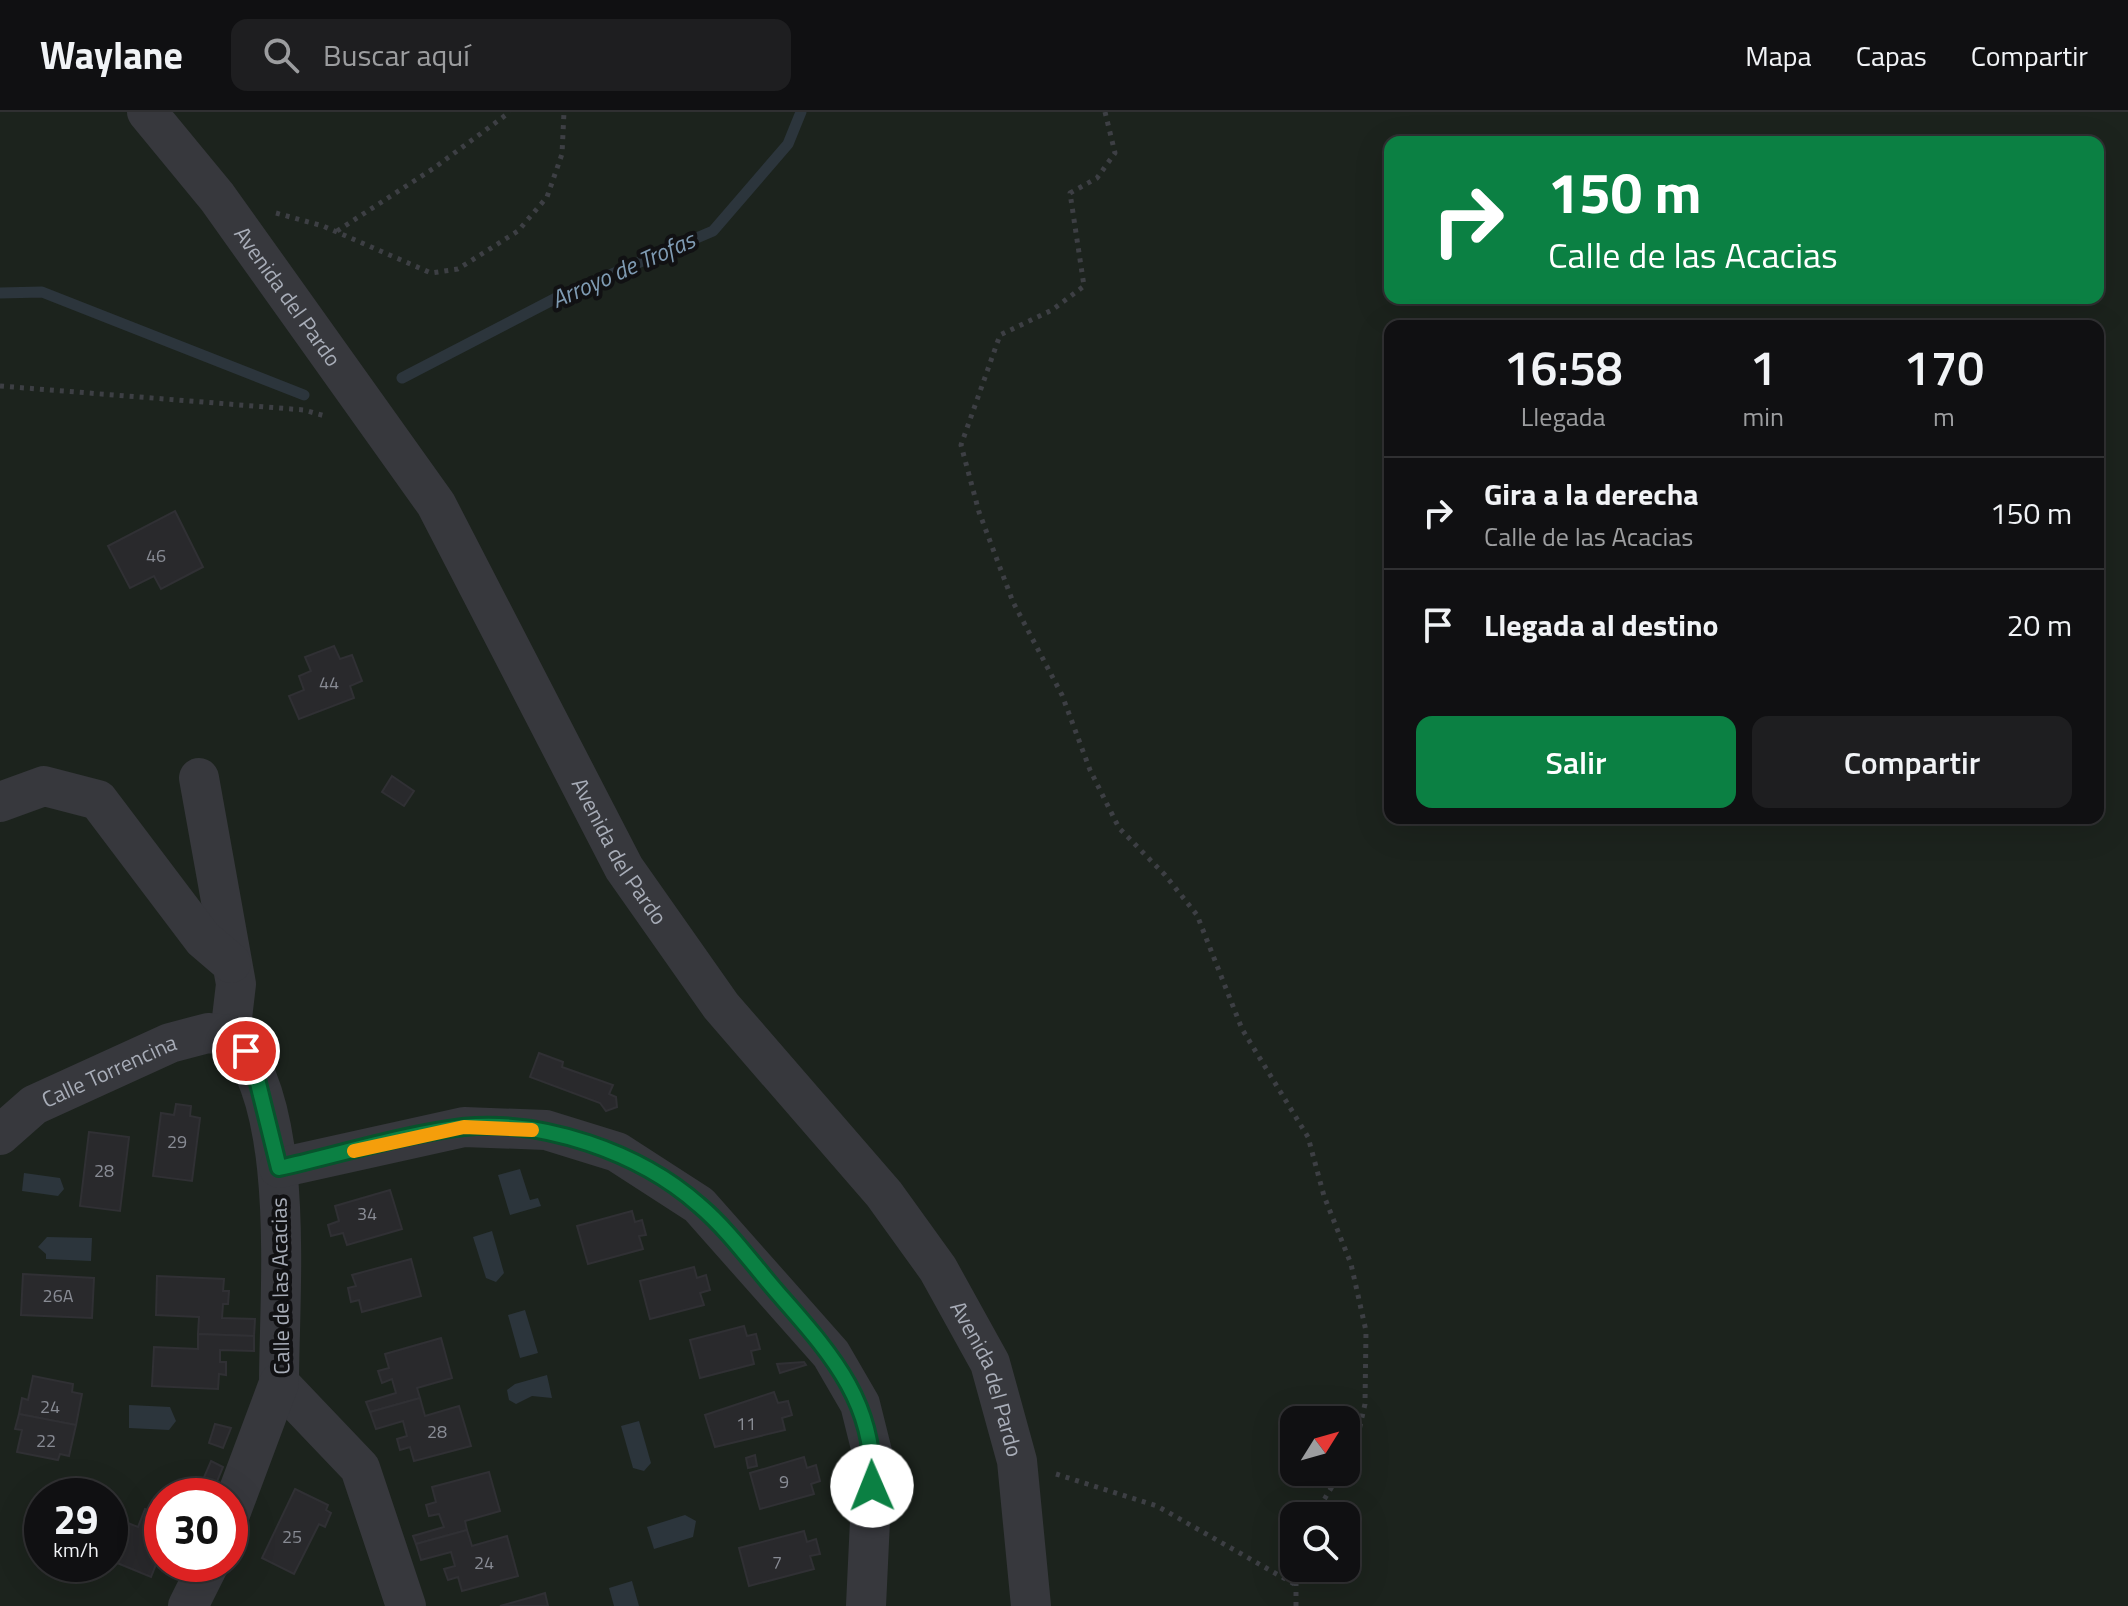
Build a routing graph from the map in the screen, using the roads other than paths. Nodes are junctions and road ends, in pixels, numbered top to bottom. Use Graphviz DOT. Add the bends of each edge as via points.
graph roads {
  1 [pos="147,112"];
  2 [pos="199,778"];
  3 [pos="0,802"];
  4 [pos="231,963"];
  5 [pos="230,1035"];
  6 [pos="0,1135"];
  7 [pos="279,1168"];
  8 [pos="279,1383"];
  9 [pos="243,1478"];
  10 [pos="200,1582"];
  11 [pos="188,1606"];
  12 [pos="406,1606"];
  13 [pos="866,1606"];
  14 [pos="1031,1606"];
  1 -- 14 [label="street, Avenida del Pardo" via="217,197 436,504 624,868 721,1006 884,1194 938,1269 990,1363 1017,1461"];
  2 -- 4 [label="street"];
  3 -- 4 [label="street" via="44,786 98,800 203,939"];
  4 -- 5 [label="street" via="236,984"];
  5 -- 6 [label="street, Calle Torrencina" via="208,1033 170,1043 34,1105"];
  5 -- 7 [label="street, Calle de las Acacias" via="246,1051 256,1075"];
  7 -- 8 [label="street, Calle de las Acacias"];
  7 -- 13 [label="street" via="464,1127 546,1130 617,1152 699,1205 831,1354 860,1404 873,1456"];
  8 -- 9 [label="street"];
  8 -- 12 [label="street, Calle de las Acacias" via="360,1468"];
  10 -- 11 [label="street"];
}
